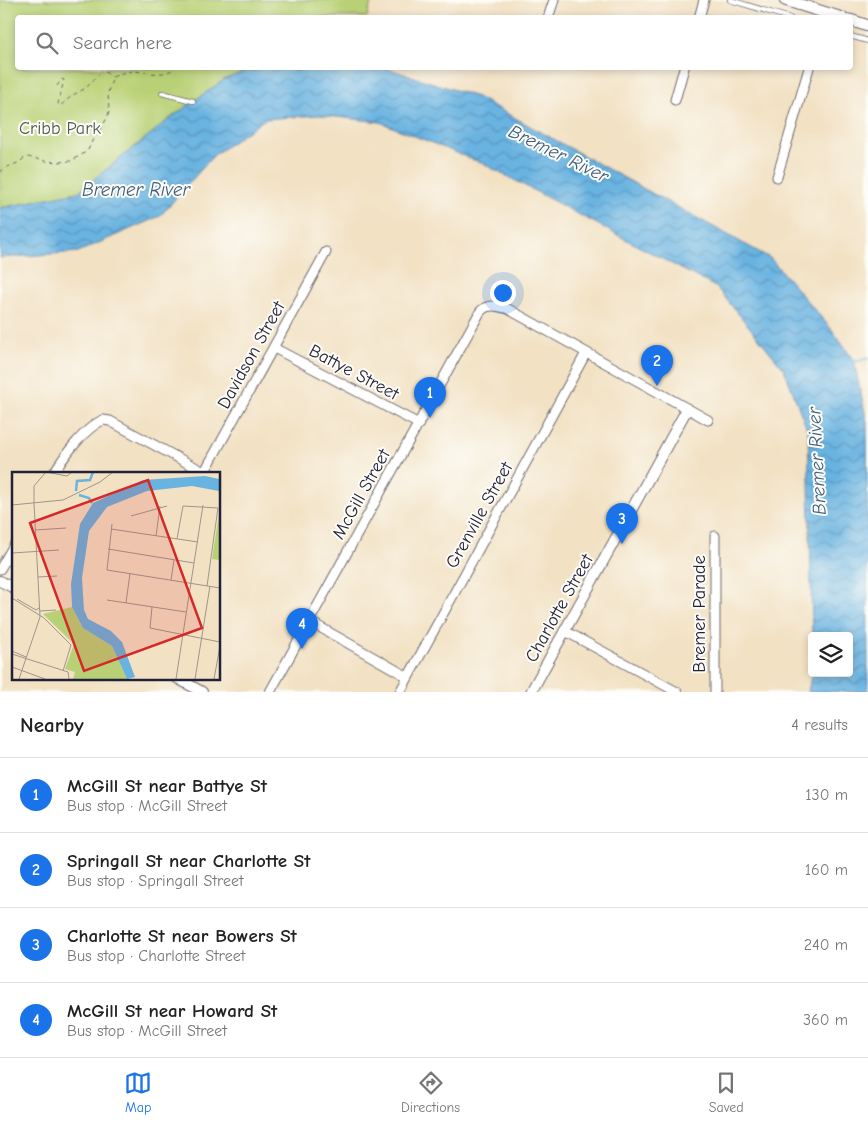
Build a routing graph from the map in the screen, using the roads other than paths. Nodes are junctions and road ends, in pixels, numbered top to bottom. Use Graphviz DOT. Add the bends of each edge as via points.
graph roads {
  1 [pos="554,0"];
  2 [pos="704,0"];
  3 [pos="730,0"];
  4 [pos="785,0"];
  5 [pos="549,15"];
  6 [pos="700,15"];
  7 [pos="780,15"];
  8 [pos="825,15"];
  9 [pos="853,21"];
  10 [pos="868,26"];
  11 [pos="853,37"];
  12 [pos="868,41"];
  13 [pos="683,70"];
  14 [pos="809,70"];
  15 [pos="162,94"];
  16 [pos="675,100"];
  17 [pos="193,101"];
  18 [pos="777,177"];
  19 [pos="326,252"];
  20 [pos="274,348"];
  21 [pos="586,353"];
  22 [pos="687,409"];
  23 [pos="708,420"];
  24 [pos="419,424"];
  25 [pos="55,472"];
  26 [pos="202,472"];
  27 [pos="205,472"];
  28 [pos="715,536"];
  29 [pos="12,548"];
  30 [pos="0,569"];
  31 [pos="0,580"];
  32 [pos="12,587"];
  33 [pos="309,621"];
  34 [pos="565,631"];
  35 [pos="408,677"];
  36 [pos="181,680"];
  37 [pos="202,692"];
  38 [pos="270,692"];
  39 [pos="400,692"];
  40 [pos="531,692"];
  41 [pos="677,692"];
  42 [pos="715,692"];
  1 -- 5 [label="street"];
  2 -- 6 [label="street"];
  3 -- 7 [label="lane"];
  4 -- 8 [label="main road"];
  9 -- 10 [label="main road"];
  11 -- 12 [label="lane"];
  13 -- 16 [label="street"];
  14 -- 18 [label="street"];
  15 -- 17 [label="lane"];
  19 -- 20 [label="street, Davidson Street"];
  20 -- 24 [label="street, Battye Street"];
  20 -- 27 [label="street, Davidson Street"];
  21 -- 22 [label="street"];
  21 -- 24 [label="street, McGill Street" via="508,309 488,306 480,312"];
  21 -- 35 [label="street, Grenville Street"];
  22 -- 23 [label="street"];
  22 -- 34 [label="street, Charlotte Street"];
  24 -- 33 [label="street, McGill Street"];
  25 -- 26 [label="street" via="71,448 103,420"];
  28 -- 42 [label="street, Bremer Parade"];
  29 -- 30 [label="street"];
  31 -- 32 [label="street"];
  33 -- 35 [label="street"];
  33 -- 38 [label="street, McGill Street"];
  34 -- 40 [label="street, Charlotte Street"];
  34 -- 41 [label="street"];
  35 -- 39 [label="street, Grenville Street"];
  36 -- 37 [label="street"];
}
